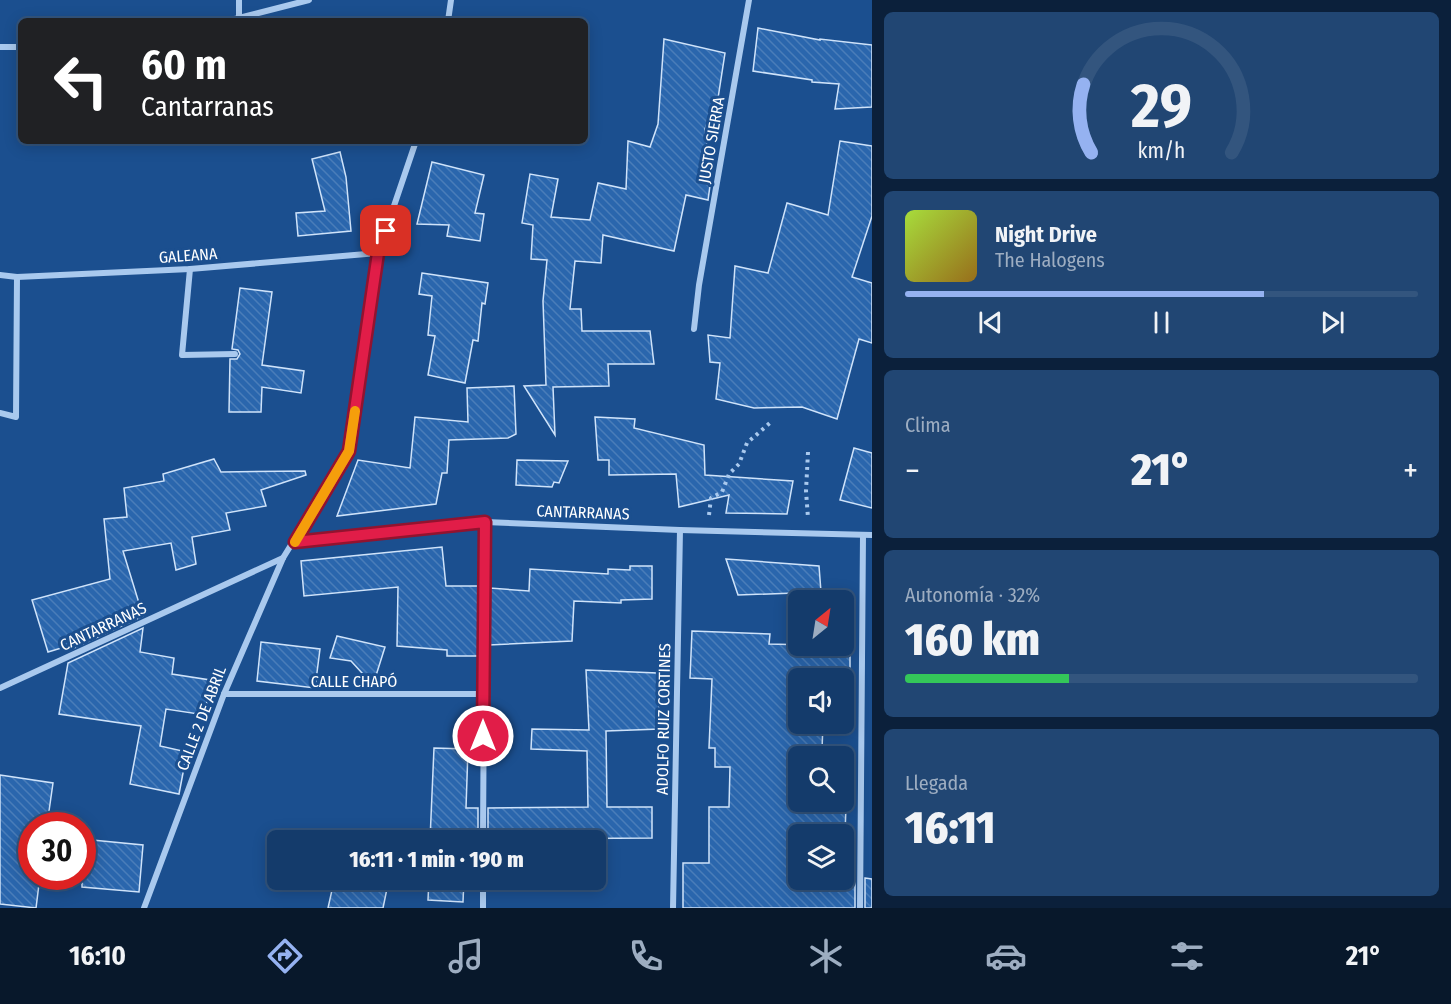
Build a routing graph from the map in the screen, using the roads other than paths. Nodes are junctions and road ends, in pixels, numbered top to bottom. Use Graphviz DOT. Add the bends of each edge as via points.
graph roads {
  1 [pos="240,0"];
  2 [pos="309,0"];
  3 [pos="451,0"];
  4 [pos="749,0"];
  5 [pos="239,18"];
  6 [pos="243,18"];
  7 [pos="448,18"];
  8 [pos="0,47"];
  9 [pos="18,47"];
  10 [pos="415,144"];
  11 [pos="378,253"];
  12 [pos="190,269"];
  13 [pos="0,275"];
  14 [pos="17,277"];
  15 [pos="694,328"];
  16 [pos="235,354"];
  17 [pos="0,413"];
  18 [pos="485,522"];
  19 [pos="680,530"];
  20 [pos="864,535"];
  21 [pos="872,535"];
  22 [pos="295,542"];
  23 [pos="283,558"];
  24 [pos="0,688"];
  25 [pos="224,694"];
  26 [pos="484,694"];
  27 [pos="483,830"];
  28 [pos="483,890"];
  29 [pos="144,908"];
  30 [pos="483,908"];
  31 [pos="673,908"];
  32 [pos="860,908"];
  1 -- 5 [label="street"];
  2 -- 6 [label="street"];
  3 -- 7 [label="street"];
  4 -- 15 [label="street, JUSTO SIERRA"];
  8 -- 9 [label="street"];
  10 -- 11 [label="street, CALLE 2 DE ABRIL"];
  11 -- 12 [label="street, GALEANA"];
  11 -- 22 [label="street, CALLE 2 DE ABRIL" via="349,451"];
  12 -- 14 [label="street, GALEANA"];
  12 -- 16 [label="street" via="182,355"];
  13 -- 14 [label="street, GALEANA"];
  14 -- 17 [label="street" via="16,417"];
  18 -- 19 [label="street, CANTARRANAS"];
  18 -- 22 [label="street, CANTARRANAS"];
  18 -- 26 [label="street"];
  19 -- 20 [label="street, CANTARRANAS"];
  19 -- 31 [label="street, ADOLFO RUIZ CORTINES"];
  20 -- 21 [label="street, CANTARRANAS"];
  20 -- 32 [label="street"];
  22 -- 23 [label="street, CALLE 2 DE ABRIL"];
  23 -- 24 [label="street, CANTARRANAS"];
  23 -- 25 [label="street, CALLE 2 DE ABRIL"];
  25 -- 26 [label="street, CALLE CHAPÓ"];
  25 -- 29 [label="street, CALLE 2 DE ABRIL"];
  26 -- 27 [label="street"];
  28 -- 30 [label="street"];
}
